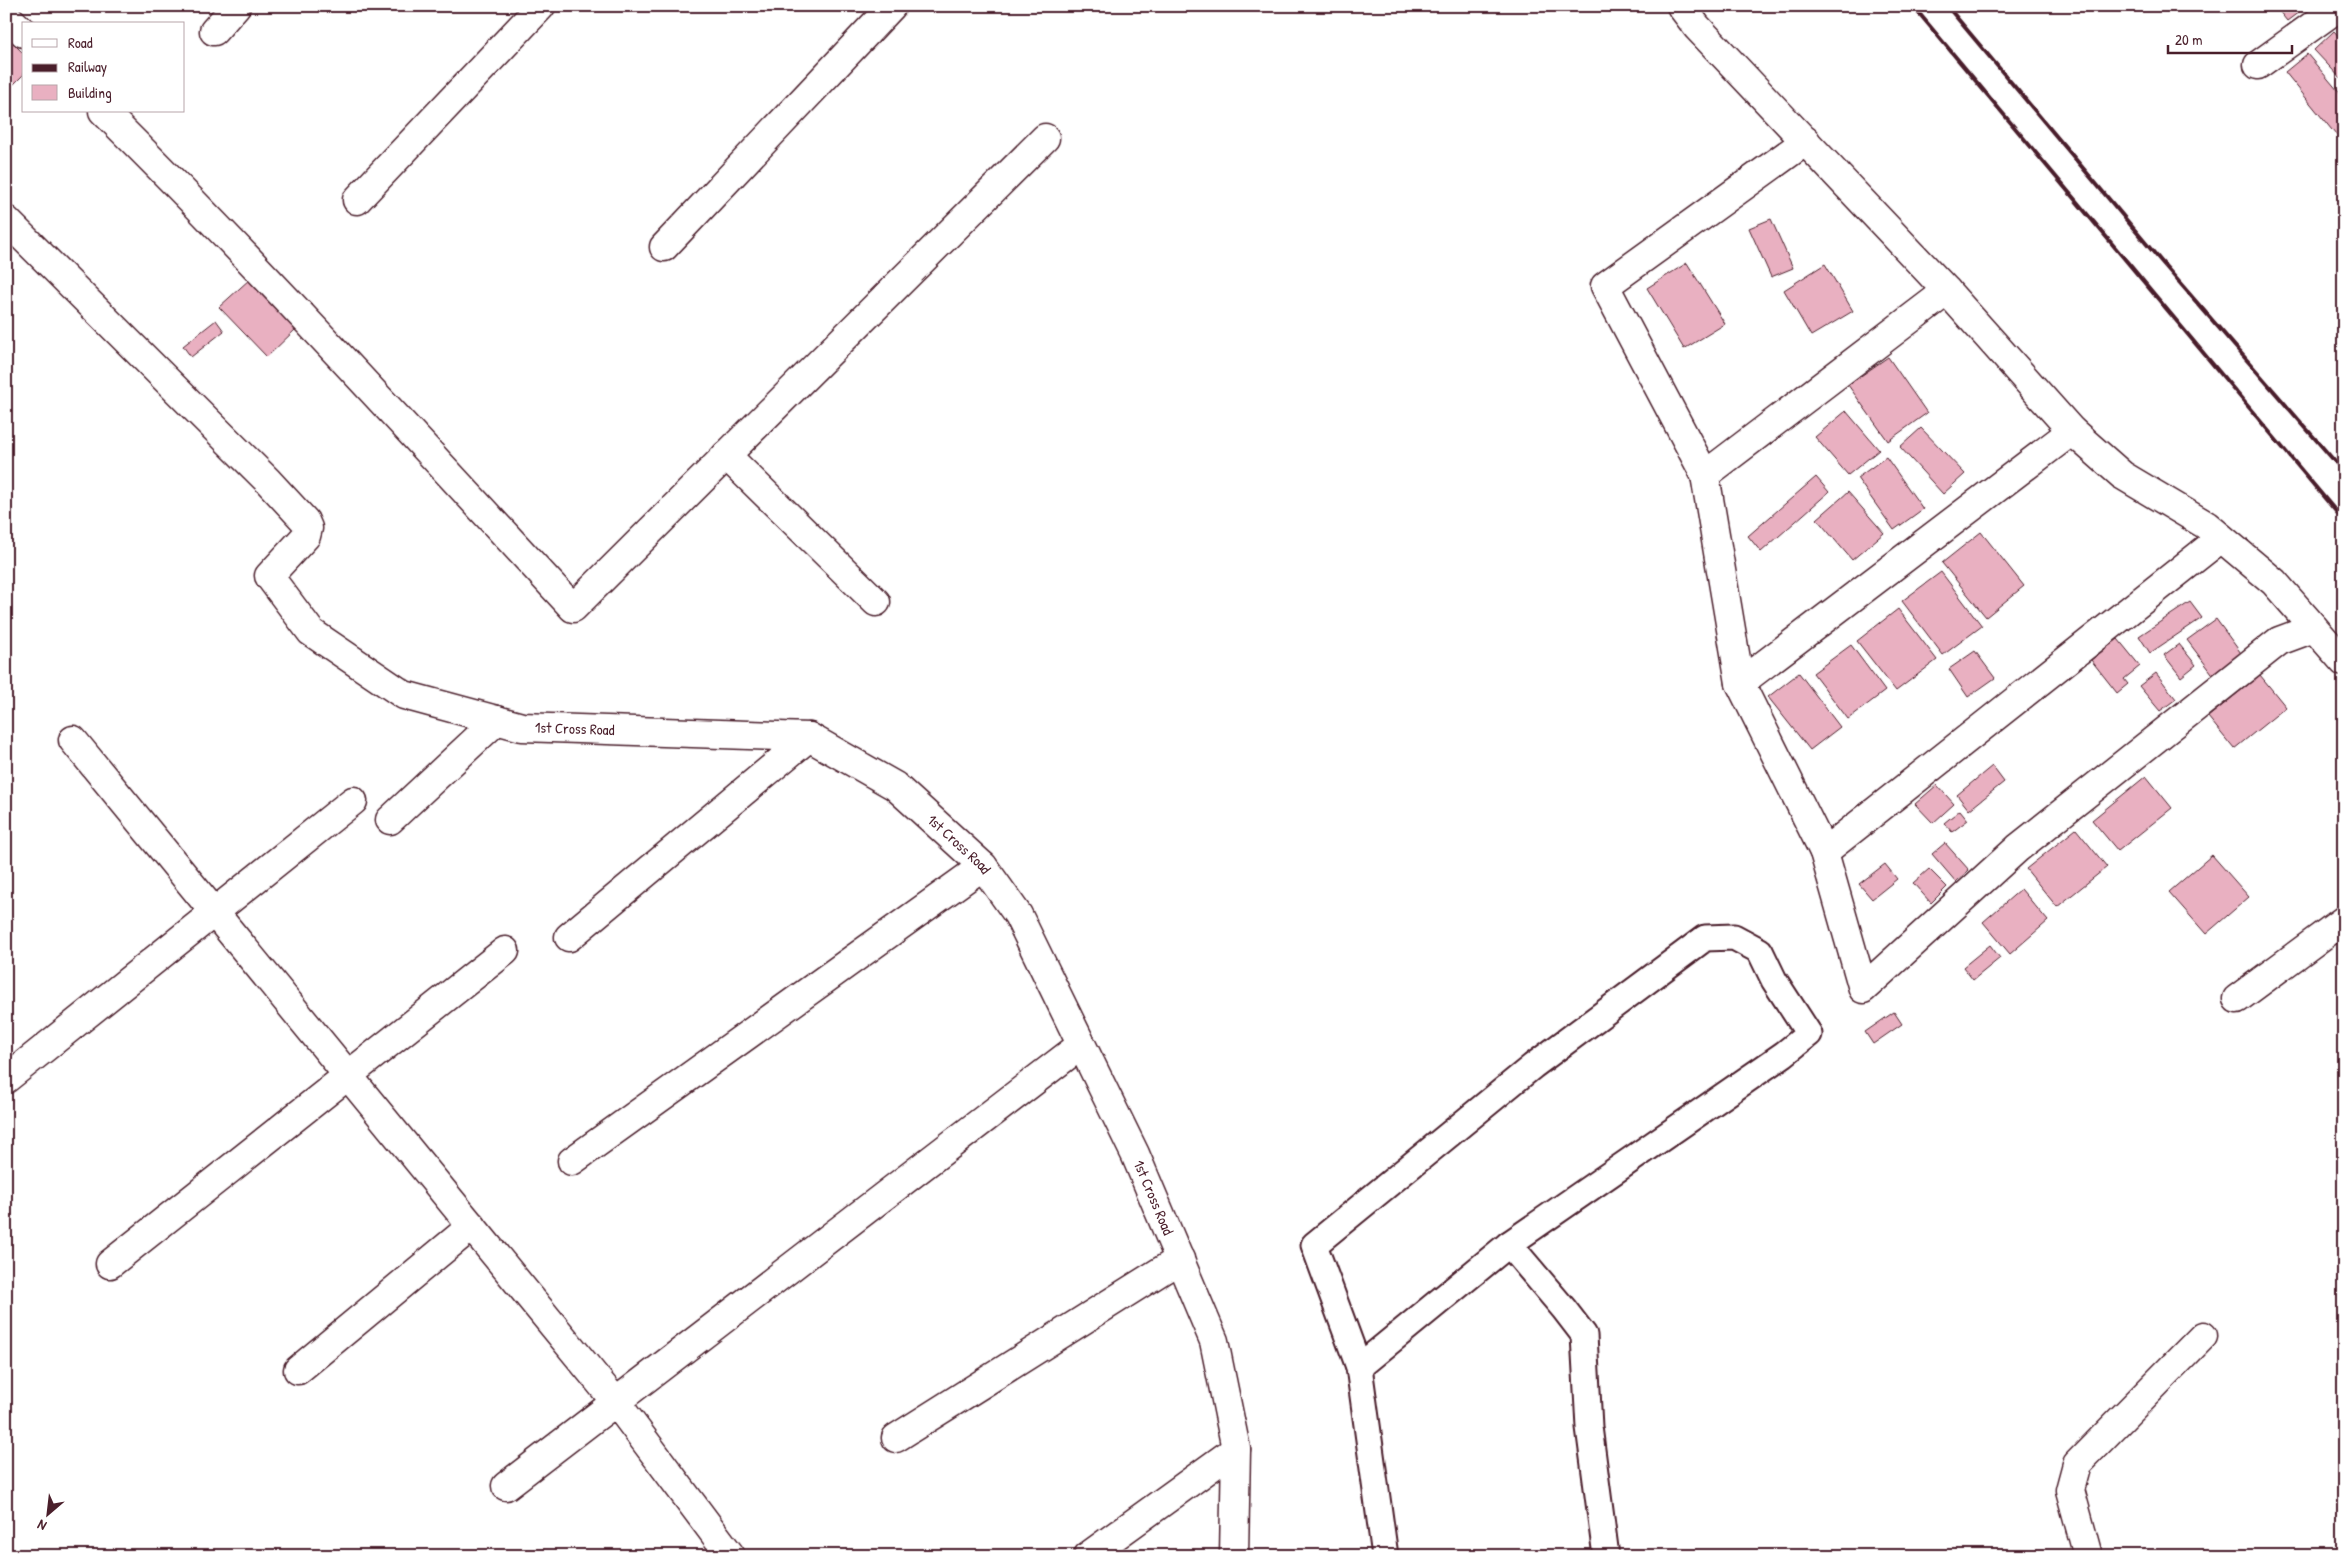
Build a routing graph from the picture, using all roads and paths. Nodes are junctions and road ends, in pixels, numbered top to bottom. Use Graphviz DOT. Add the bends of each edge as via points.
graph roads {
  1 [pos="236,6"];
  2 [pos="542,6"];
  3 [pos="892,6"];
  4 [pos="1681,6"];
  5 [pos="2340,6"];
  6 [pos="6,16"];
  7 [pos="22,31"];
  8 [pos="214,31"];
  9 [pos="2258,65"];
  10 [pos="104,112"];
  11 [pos="1045,138"];
  12 [pos="1806,141"];
  13 [pos="357,200"];
  14 [pos="6,220"];
  15 [pos="664,247"];
  16 [pos="1947,291"];
  17 [pos="2072,431"];
  18 [pos="726,455"];
  19 [pos="1705,476"];
  20 [pos="2221,538"];
  21 [pos="876,602"];
  22 [pos="2314,628"];
  23 [pos="2344,662"];
  24 [pos="1740,683"];
  25 [pos="497,720"];
  26 [pos="809,737"];
  27 [pos="73,740"];
  28 [pos="353,801"];
  29 [pos="390,820"];
  30 [pos="1824,852"];
  31 [pos="983,866"];
  32 [pos="215,912"];
  33 [pos="2344,920"];
  34 [pos="568,937"];
  35 [pos="505,951"];
  36 [pos="2237,999"];
  37 [pos="1081,1045"];
  38 [pos="348,1075"];
  39 [pos="6,1079"];
  40 [pos="572,1162"];
  41 [pos="472,1226"];
  42 [pos="1509,1244"];
  43 [pos="1180,1259"];
  44 [pos="110,1264"];
  45 [pos="2203,1336"];
  46 [pos="1359,1367"];
  47 [pos="298,1370"];
  48 [pos="615,1400"];
  49 [pos="896,1438"];
  50 [pos="1236,1449"];
  51 [pos="506,1486"];
  52 [pos="730,1556"];
  53 [pos="1088,1556"];
  54 [pos="1234,1556"];
  55 [pos="1385,1556"];
  56 [pos="1606,1556"];
  57 [pos="2088,1556"];
  1 -- 8 [label="street"];
  2 -- 13 [label="street"];
  3 -- 15 [label="street"];
  4 -- 12 [label="street" via="1697,27"];
  5 -- 9 [label="street"];
  6 -- 7 [label="street"];
  10 -- 18 [label="street" via="351,368 573,608"];
  11 -- 18 [label="street"];
  12 -- 16 [label="street"];
  12 -- 19 [label="street" via="1605,286"];
  14 -- 25 [label="street, 1st Cross Road" via="306,521 306,536 270,576 311,632 404,695"];
  16 -- 17 [label="street"];
  16 -- 19 [label="street"];
  17 -- 20 [label="street" via="2122,475 2206,525"];
  17 -- 24 [label="street"];
  18 -- 21 [label="street"];
  19 -- 24 [label="street"];
  20 -- 22 [label="street" via="2274,582"];
  20 -- 30 [label="street"];
  22 -- 23 [label="street"];
  22 -- 30 [label="street" via="2279,641 2018,848 1863,989"];
  24 -- 30 [label="street"];
  25 -- 26 [label="street, 1st Cross Road" via="522,727"];
  25 -- 29 [label="street"];
  26 -- 31 [label="street, 1st Cross Road" via="895,786"];
  26 -- 34 [label="street"];
  27 -- 32 [label="street"];
  28 -- 32 [label="street"];
  31 -- 37 [label="street, 1st Cross Road" via="1018,915"];
  31 -- 40 [label="street"];
  32 -- 38 [label="street"];
  32 -- 39 [label="street"];
  33 -- 36 [label="street"];
  35 -- 38 [label="street"];
  37 -- 43 [label="street, 1st Cross Road" via="1135,1154"];
  37 -- 48 [label="street"];
  38 -- 41 [label="street"];
  38 -- 44 [label="street"];
  41 -- 47 [label="street"];
  41 -- 48 [label="street"];
  42 -- 46 [label="lane"];
  42 -- 46 [label="lane" via="1809,1034 1774,980 1760,951 1734,937 1705,938 1532,1066 1314,1245"];
  42 -- 56 [label="lane" via="1584,1335 1589,1427"];
  43 -- 49 [label="street"];
  43 -- 50 [label="street, 1st Cross Road" via="1214,1341"];
  45 -- 57 [label="street" via="2076,1464 2070,1490"];
  46 -- 55 [label="lane"];
  48 -- 51 [label="street"];
  48 -- 52 [label="street"];
  50 -- 53 [label="street"];
  50 -- 54 [label="street, 1st Cross Road"];
}
